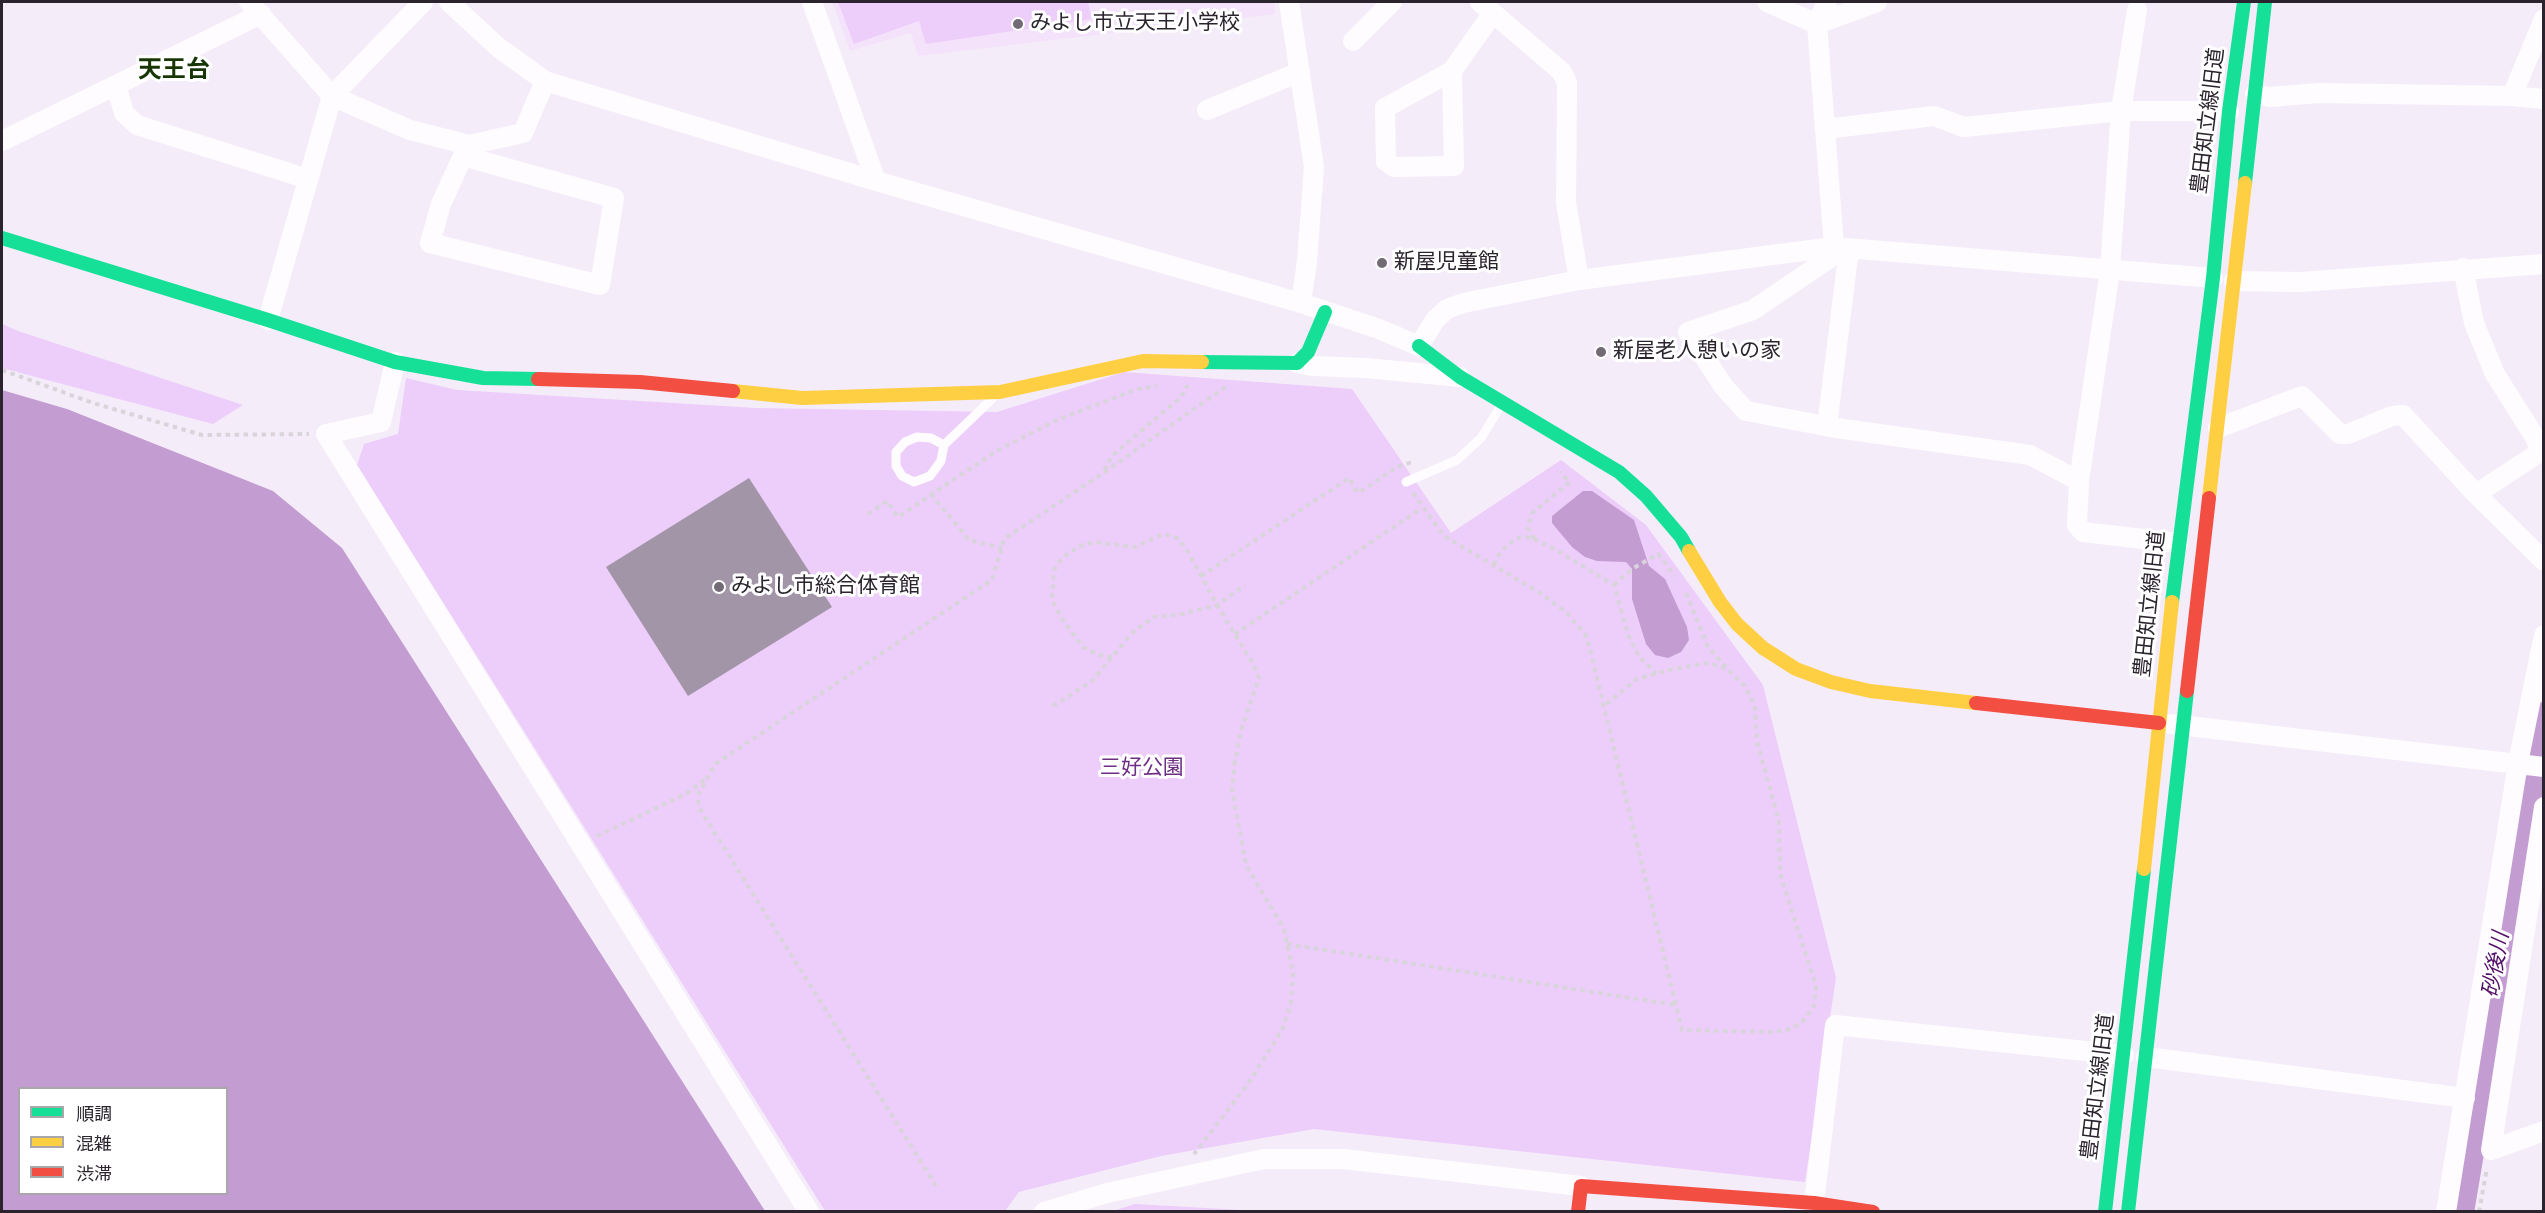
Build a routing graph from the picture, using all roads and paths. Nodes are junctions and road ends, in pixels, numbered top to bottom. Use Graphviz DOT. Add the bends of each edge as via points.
graph roads {
  1 [pos="423,2"];
  2 [pos="449,2"];
  3 [pos="812,2"];
  4 [pos="1289,2"];
  5 [pos="1392,2"];
  6 [pos="1767,2"];
  7 [pos="1827,2"];
  8 [pos="1877,2"];
  9 [pos="2244,2"];
  10 [pos="2265,2"];
  11 [pos="1487,7"];
  12 [pos="255,8"];
  13 [pos="2137,10"];
  14 [pos="2544,19"];
  15 [pos="1817,24"];
  16 [pos="1353,41"];
  17 [pos="1452,70"];
  18 [pos="1300,72"];
  19 [pos="545,81"];
  20 [pos="116,85"];
  21 [pos="2255,94"];
  22 [pos="332,96"];
  23 [pos="2512,96"];
  24 [pos="2544,99"];
  25 [pos="1207,110"];
  26 [pos="2121,111"];
  27 [pos="2229,111"];
  28 [pos="1825,129"];
  29 [pos="2,141"];
  30 [pos="466,150"];
  31 [pos="308,179"];
  32 [pos="876,181"];
  33 [pos="2,238"];
  34 [pos="1842,248"];
  35 [pos="2544,264"];
  36 [pos="2463,268"];
  37 [pos="2110,270"];
  38 [pos="2213,278"];
  39 [pos="1579,280"];
  40 [pos="2234,281"];
  41 [pos="1301,303"];
  42 [pos="1325,312"];
  43 [pos="268,320"];
  44 [pos="1419,346"];
  45 [pos="396,362"];
  46 [pos="1297,363"];
  47 [pos="2,370"];
  48 [pos="1461,377"];
  49 [pos="1182,381"];
  50 [pos="1233,381"];
  51 [pos="1160,385"];
  52 [pos="1000,392"];
  53 [pos="1503,402"];
  54 [pos="1827,426"];
  55 [pos="2218,428"];
  56 [pos="326,434"];
  57 [pos="944,445"];
  58 [pos="1418,460"];
  59 [pos="1397,467"];
  60 [pos="1560,472"];
  61 [pos="1102,474"];
  62 [pos="2079,481"];
  63 [pos="1406,482"];
  64 [pos="931,494"];
  65 [pos="2476,494"];
  66 [pos="1422,508"];
  67 [pos="868,514"];
  68 [pos="1534,539"];
  69 [pos="2178,543"];
  70 [pos="1002,548"];
  71 [pos="2544,561"];
  72 [pos="1494,565"];
  73 [pos="1201,576"];
  74 [pos="1679,583"];
  75 [pos="1245,585"];
  76 [pos="1614,585"];
  77 [pos="1685,592"];
  78 [pos="1217,605"];
  79 [pos="1235,634"];
  80 [pos="2544,634"];
  81 [pos="1112,657"];
  82 [pos="1726,668"];
  83 [pos="1656,673"];
  84 [pos="1053,706"];
  85 [pos="1604,706"];
  86 [pos="2159,723"];
  87 [pos="2184,725"];
  88 [pos="2518,763"];
  89 [pos="2544,767"];
  90 [pos="704,779"];
  91 [pos="2544,807"];
  92 [pos="580,844"];
  93 [pos="1287,944"];
  94 [pos="1676,1005"];
  95 [pos="2124,1055"];
  96 [pos="2146,1057"];
  97 [pos="2465,1098"];
  98 [pos="2544,1131"];
  99 [pos="2491,1150"];
  100 [pos="1175,1178"];
  101 [pos="936,1186"];
  102 [pos="1581,1186"];
  103 [pos="1814,1203"];
  104 [pos="808,1212"];
  105 [pos="1044,1212"];
  106 [pos="1578,1212"];
  107 [pos="1873,1212"];
  108 [pos="2105,1212"];
  109 [pos="2128,1212"];
  110 [pos="2445,1212"];
  111 [pos="2479,1212"];
  1 -- 22 [label="street"];
  2 -- 19 [label="street" via="500,48"];
  3 -- 32 [label="street"];
  4 -- 18 [label="street"];
  5 -- 16 [label="street"];
  6 -- 15 [label="street"];
  7 -- 15 [label="street"];
  8 -- 15 [label="street"];
  9 -- 27 [label="street, 豊田知立線旧道"];
  10 -- 21 [label="street, 豊田知立線旧道"];
  11 -- 17 [label="street"];
  11 -- 39 [label="street" via="1562,72 1567,83 1566,203"];
  12 -- 20 [label="street"];
  12 -- 22 [label="street"];
  13 -- 26 [label="street"];
  14 -- 23 [label="street"];
  15 -- 28 [label="street"];
  17 -- 17 [label="street" via="1385,108 1386,160 1394,167 1454,166"];
  18 -- 25 [label="street"];
  18 -- 41 [label="street" via="1314,166"];
  19 -- 30 [label="street" via="523,134"];
  19 -- 32 [label="street"];
  20 -- 29 [label="street"];
  20 -- 31 [label="street" via="124,113 136,125"];
  21 -- 23 [label="street"];
  21 -- 40 [label="street, 豊田知立線旧道"];
  22 -- 30 [label="street"];
  22 -- 31 [label="street"];
  23 -- 24 [label="street"];
  26 -- 27 [label="street"];
  26 -- 28 [label="street" via="1964,127 1934,117"];
  26 -- 37 [label="street"];
  27 -- 38 [label="street, 豊田知立線旧道"];
  28 -- 34 [label="street"];
  30 -- 30 [label="street" via="441,204 430,243 600,285 614,198"];
  31 -- 43 [label="street"];
  32 -- 41 [label="street"];
  33 -- 43 [label="street"];
  34 -- 37 [label="street"];
  34 -- 39 [label="street"];
  34 -- 54 [label="street"];
  34 -- 54 [label="street" via="1753,310 1688,332 1724,387 1746,411"];
  35 -- 36 [label="street"];
  36 -- 40 [label="street" via="2301,282"];
  36 -- 65 [label="street" via="2474,323 2495,374 2539,448 2537,454"];
  37 -- 38 [label="street"];
  37 -- 62 [label="street"];
  38 -- 69 [label="street, 豊田知立線旧道"];
  39 -- 44 [label="street" via="1447,309"];
  40 -- 55 [label="street, 豊田知立線旧道"];
  41 -- 42 [label="street"];
  42 -- 44 [label="street"];
  42 -- 46 [label="street" via="1308,352"];
  43 -- 45 [label="street"];
  44 -- 48 [label="street"];
  45 -- 52 [label="street" via="483,378 640,382 802,398"];
  45 -- 56 [label="street" via="381,422"];
  46 -- 48 [label="street"];
  46 -- 52 [label="street" via="1143,361"];
  47 -- 56 [label="path" via="93,403 202,435"];
  48 -- 53 [label="street"];
  49 -- 61 [label="path" via="1187,387 1181,397 1113,455"];
  50 -- 61 [label="path"];
  51 -- 64 [label="path" via="1138,389 1059,419 998,450"];
  52 -- 57 [label="lane"];
  53 -- 63 [label="lane" via="1481,438 1457,460"];
  53 -- 86 [label="street" via="1619,472 1681,537 1737,624 1762,648 1796,669 1870,691"];
  54 -- 62 [label="street" via="2030,455"];
  55 -- 65 [label="street" via="2302,396 2340,434 2403,415"];
  55 -- 87 [label="street, 豊田知立線旧道"];
  56 -- 92 [label="street"];
  57 -- 57 [label="lane" via="941,461 930,476 914,482 902,476 896,466 896,452 905,442 917,437 931,438"];
  58 -- 59 [label="path"];
  59 -- 63 [label="path"];
  59 -- 73 [label="path" via="1358,493 1349,478"];
  60 -- 68 [label="path" via="1570,482 1532,513 1528,528"];
  61 -- 70 [label="path" via="1004,539"];
  62 -- 69 [label="street" via="2078,525 2083,532"];
  63 -- 66 [label="path"];
  64 -- 67 [label="path" via="898,517 887,501"];
  64 -- 70 [label="path" via="969,540"];
  65 -- 71 [label="street"];
  66 -- 72 [label="path" via="1444,536"];
  66 -- 79 [label="path"];
  68 -- 72 [label="path" via="1522,536 1508,544"];
  68 -- 76 [label="path"];
  69 -- 86 [label="street, 豊田知立線旧道"];
  70 -- 90 [label="path" via="992,580 715,764"];
  72 -- 85 [label="path" via="1540,592 1567,613 1587,637"];
  73 -- 78 [label="path"];
  73 -- 81 [label="path" via="1186,548 1177,538 1164,534 1136,547 1094,542 1062,558 1054,570 1052,600 1083,647 1098,656"];
  74 -- 76 [label="path" via="1658,554"];
  75 -- 78 [label="path"];
  76 -- 83 [label="path" via="1628,635 1640,658"];
  77 -- 82 [label="path" via="1708,646"];
  78 -- 79 [label="path"];
  78 -- 81 [label="path" via="1154,617 1133,632"];
  79 -- 93 [label="path" via="1259,678 1235,761 1232,789 1236,814 1246,865 1284,929"];
  80 -- 88 [label="street"];
  81 -- 84 [label="path" via="1092,681"];
  82 -- 83 [label="path" via="1707,663"];
  82 -- 94 [label="path" via="1745,686 1755,706 1757,742 1779,821 1780,874 1816,986 1814,1006 1791,1029 1773,1032 1682,1030"];
  83 -- 85 [label="path" via="1638,679"];
  85 -- 94 [label="path"];
  86 -- 87 [label="street"];
  86 -- 95 [label="street, 豊田知立線旧道"];
  87 -- 88 [label="street"];
  87 -- 96 [label="street, 豊田知立線旧道"];
  88 -- 89 [label="street"];
  88 -- 97 [label="street"];
  90 -- 92 [label="path" via="686,794"];
  90 -- 101 [label="path" via="698,806"];
  91 -- 99 [label="street"];
  92 -- 104 [label="street"];
  93 -- 94 [label="path"];
  93 -- 100 [label="path" via="1293,973 1291,1004 1282,1030 1248,1084"];
  95 -- 103 [label="street" via="1835,1025"];
  95 -- 108 [label="street, 豊田知立線旧道"];
  96 -- 97 [label="street"];
  96 -- 109 [label="street, 豊田知立線旧道"];
  97 -- 110 [label="street"];
  98 -- 99 [label="street"];
  99 -- 111 [label="path"];
  100 -- 102 [label="street" via="1264,1159 1302,1158 1343,1159"];
  100 -- 105 [label="street"];
  102 -- 103 [label="street"];
  102 -- 106 [label="street"];
  103 -- 107 [label="street"];
}
